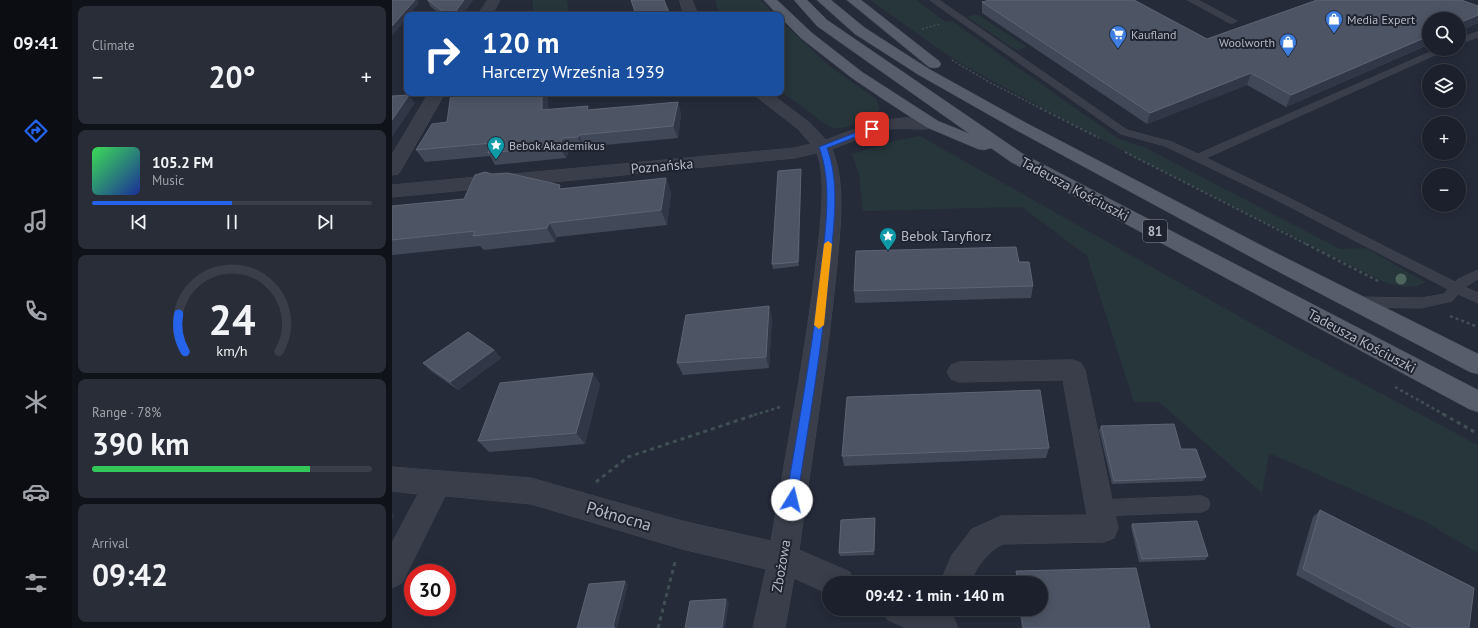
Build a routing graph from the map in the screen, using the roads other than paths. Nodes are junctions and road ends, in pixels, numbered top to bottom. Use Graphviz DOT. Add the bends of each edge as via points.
graph roads {
  1 [pos="494,0"];
  2 [pos="686,0"];
  3 [pos="770,0"];
  4 [pos="800,0"];
  5 [pos="823,0"];
  6 [pos="853,0"];
  7 [pos="934,0"];
  8 [pos="1192,0"];
  9 [pos="487,12"];
  10 [pos="690,12"];
  11 [pos="782,12"];
  12 [pos="784,14"];
  13 [pos="1232,21"];
  14 [pos="1478,34"];
  15 [pos="1466,39"];
  16 [pos="1428,56"];
  17 [pos="435,96"];
  18 [pos="764,96"];
  19 [pos="889,96"];
  20 [pos="983,104"];
  21 [pos="932,124"];
  22 [pos="881,125"];
  23 [pos="823,147"];
  24 [pos="1017,158"];
  25 [pos="1198,158"];
  26 [pos="392,170"];
  27 [pos="392,191"];
  28 [pos="1478,274"];
  29 [pos="1456,288"];
  30 [pos="1478,298"];
  31 [pos="1355,302"];
  32 [pos="1478,365"];
  33 [pos="959,372"];
  34 [pos="1478,402"];
  35 [pos="392,479"];
  36 [pos="438,483"];
  37 [pos="1202,504"];
  38 [pos="1100,508"];
  39 [pos="783,558"];
  40 [pos="392,573"];
  41 [pos="823,576"];
  42 [pos="958,576"];
  43 [pos="924,616"];
  44 [pos="942,621"];
  45 [pos="769,628"];
  1 -- 9 [label="street"];
  2 -- 10 [label="street"];
  3 -- 11 [label="main road"];
  4 -- 24 [label="main road, Tadeusza Kościuszki / 81" via="822,23"];
  5 -- 20 [label="main road, 81" via="860,31 924,72"];
  6 -- 20 [label="main road"];
  7 -- 25 [label="lane" via="1124,132 1168,144"];
  8 -- 13 [label="lane"];
  12 -- 19 [label="main road" via="807,36"];
  14 -- 15 [label="lane"];
  16 -- 25 [label="lane"];
  17 -- 26 [label="street"];
  18 -- 23 [label="street" via="804,126"];
  19 -- 21 [label="main road"];
  19 -- 22 [label="street" via="888,113"];
  20 -- 31 [label="main road, 81"];
  21 -- 22 [label="street, Poznańska"];
  21 -- 24 [label="main road"];
  22 -- 23 [label="street, Poznańska"];
  23 -- 27 [label="street, Poznańska" via="763,157"];
  23 -- 39 [label="street, Zbożowa" via="829,162 831,216 822,307"];
  24 -- 34 [label="main road, Tadeusza Kościuszki / 81"];
  25 -- 29 [label="lane" via="1280,197"];
  28 -- 29 [label="lane"];
  29 -- 30 [label="lane"];
  29 -- 31 [label="lane" via="1448,298 1421,304"];
  31 -- 32 [label="main road, 81"];
  33 -- 38 [label="street" via="1074,370"];
  35 -- 36 [label="street, Północna"];
  36 -- 39 [label="street, Północna" via="531,491 682,534"];
  36 -- 40 [label="street"];
  37 -- 38 [label="lane"];
  38 -- 42 [label="street" via="1104,528 1001,530 982,539 962,565"];
  39 -- 41 [label="street, Północna"];
  39 -- 45 [label="street, Zbożowa"];
  43 -- 44 [label="street"];
}
